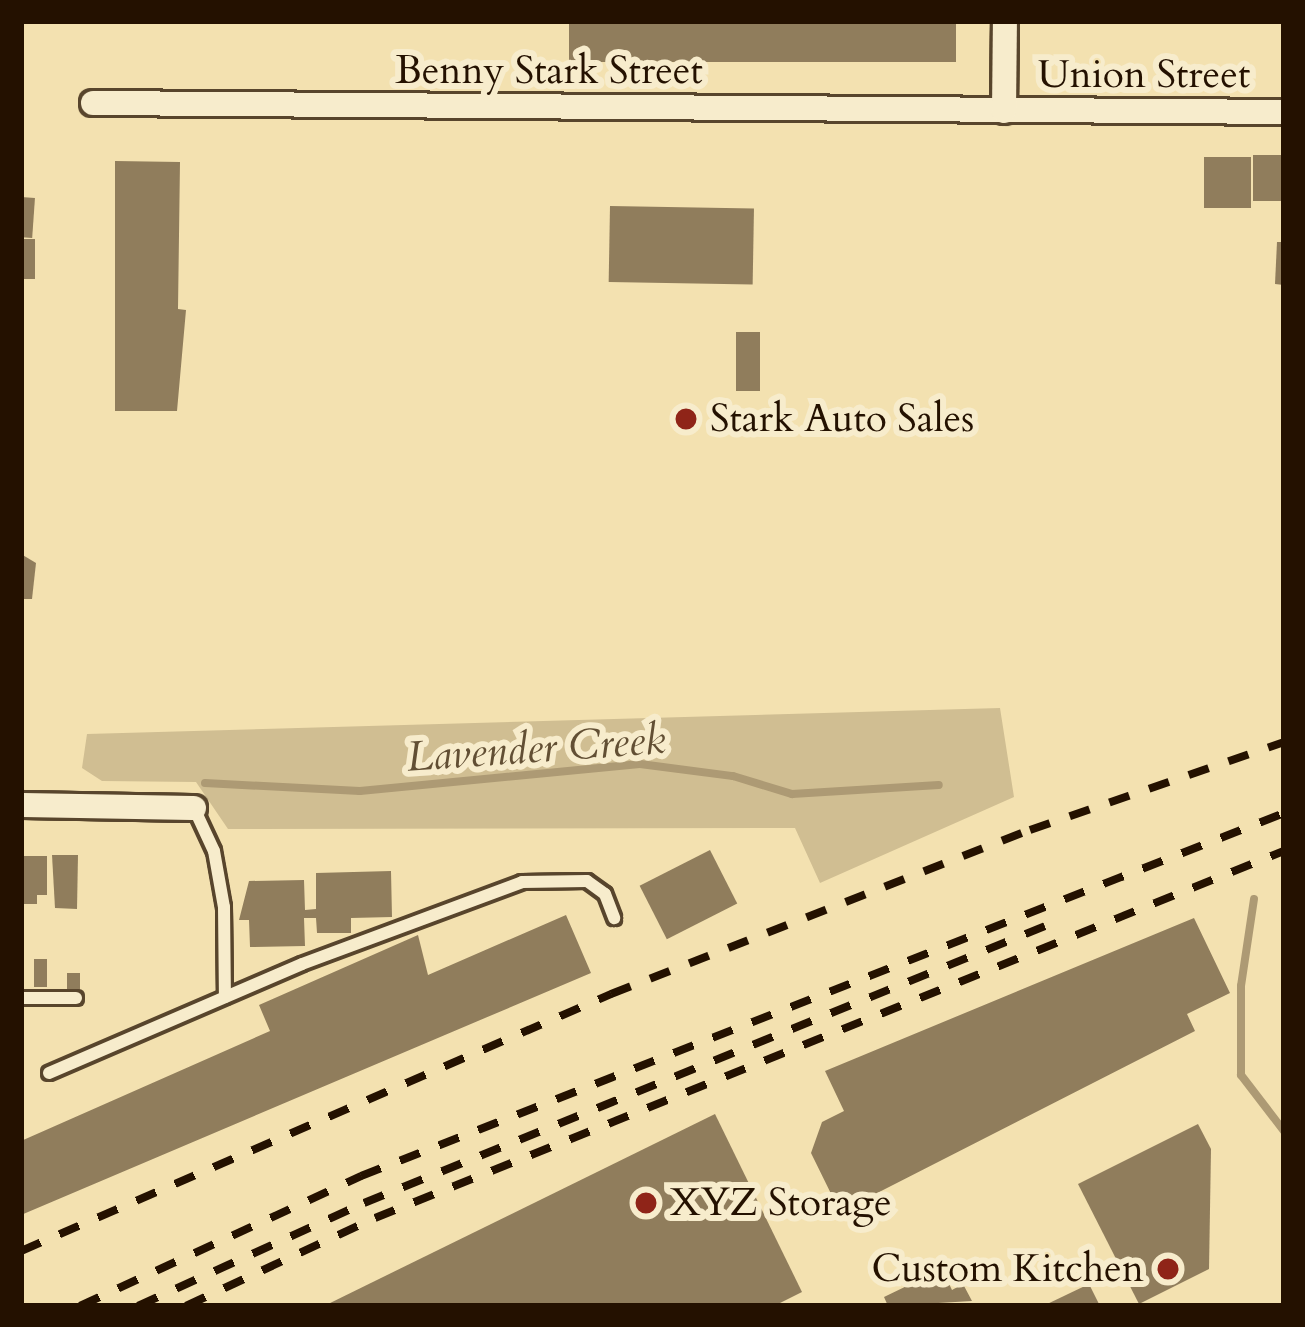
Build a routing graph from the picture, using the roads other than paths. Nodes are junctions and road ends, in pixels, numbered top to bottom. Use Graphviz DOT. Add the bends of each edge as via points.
graph roads {
  1 [pos="1005,21"];
  2 [pos="93,103"];
  3 [pos="1004,111"];
  4 [pos="1284,112"];
  5 [pos="21,805"];
  6 [pos="194,808"];
  7 [pos="614,919"];
  8 [pos="225,997"];
  9 [pos="21,998"];
  10 [pos="76,998"];
  11 [pos="49,1073"];
  1 -- 3 [label="street"];
  2 -- 3 [label="street, Benny Stark Street"];
  3 -- 4 [label="street, Union Street"];
  5 -- 6 [label="street"];
  6 -- 8 [label="lane" via="214,851 224,907"];
  7 -- 8 [label="lane" via="605,894 587,880 522,882"];
  8 -- 11 [label="lane"];
  9 -- 10 [label="lane"];
}
